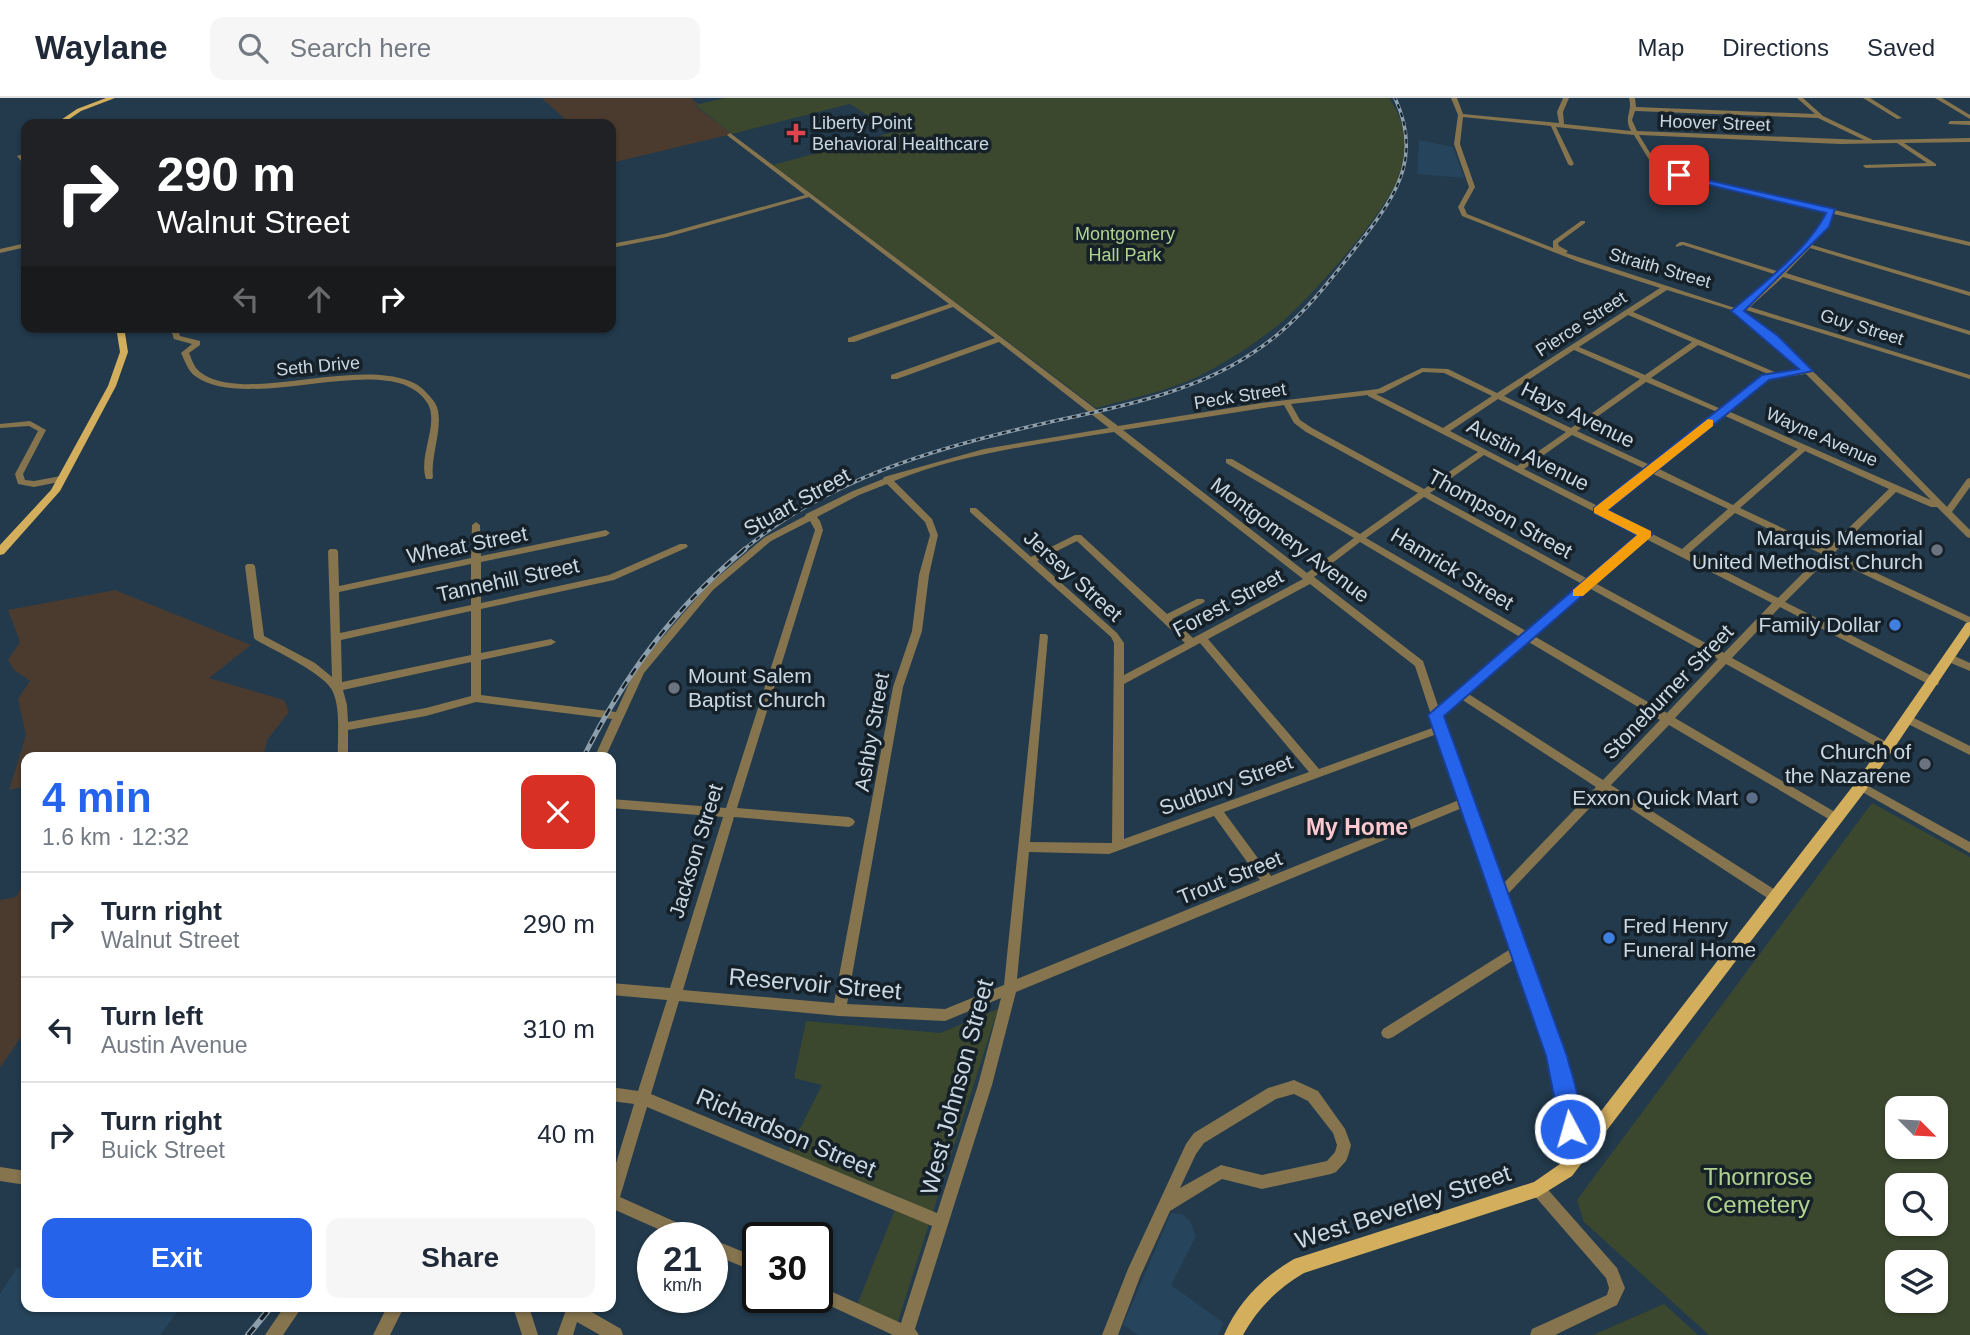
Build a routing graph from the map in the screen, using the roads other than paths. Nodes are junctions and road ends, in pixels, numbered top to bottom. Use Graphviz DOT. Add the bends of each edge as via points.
graph roads {
  1 [pos="102,98"];
  2 [pos="112,98"];
  3 [pos="1454,98"];
  4 [pos="1566,98"];
  5 [pos="1632,98"];
  6 [pos="1800,98"];
  7 [pos="1866,98"];
  8 [pos="1938,98"];
  9 [pos="1633,108"];
  10 [pos="1461,115"];
  11 [pos="1818,116"];
  12 [pos="1970,117"];
  13 [pos="1899,118"];
  14 [pos="56,119"];
  15 [pos="66,119"];
  16 [pos="1950,123"];
  17 [pos="1970,123"];
  18 [pos="1553,125"];
  19 [pos="1562,126"];
  20 [pos="1635,133"];
  21 [pos="730,135"];
  22 [pos="1960,140"];
  23 [pos="1970,140"];
  24 [pos="1871,141"];
  25 [pos="1898,141"];
  26 [pos="1970,146"];
  27 [pos="1571,164"];
  28 [pos="1866,166"];
  29 [pos="810,195"];
  30 [pos="1832,211"];
  31 [pos="1583,222"];
  32 [pos="1970,244"];
  33 [pos="616,245"];
  34 [pos="1807,245"];
  35 [pos="21,246"];
  36 [pos="1678,246"];
  37 [pos="0,251"];
  38 [pos="1780,273"];
  39 [pos="1636,279"];
  40 [pos="1665,288"];
  41 [pos="1970,295"];
  42 [pos="954,304"];
  43 [pos="1740,309"];
  44 [pos="1627,312"];
  45 [pos="121,333"];
  46 [pos="175,333"];
  47 [pos="1970,333"];
  48 [pos="1000,339"];
  49 [pos="851,340"];
  50 [pos="1697,342"];
  51 [pos="1574,347"];
  52 [pos="1436,368"];
  53 [pos="1808,371"];
  54 [pos="1774,374"];
  55 [pos="894,377"];
  56 [pos="1645,377"];
  57 [pos="1970,377"];
  58 [pos="1368,392"];
  59 [pos="1499,396"];
  60 [pos="1287,403"];
  61 [pos="1723,411"];
  62 [pos="0,426"];
  63 [pos="1116,430"];
  64 [pos="1444,431"];
  65 [pos="1571,431"];
  66 [pos="1805,447"];
  67 [pos="1483,452"];
  68 [pos="1229,460"];
  69 [pos="1650,469"];
  70 [pos="1518,470"];
  71 [pos="429,477"];
  72 [pos="61,479"];
  73 [pos="887,480"];
  74 [pos="1970,481"];
  75 [pos="1896,487"];
  76 [pos="1424,493"];
  77 [pos="1735,509"];
  78 [pos="973,510"];
  79 [pos="1599,510"];
  80 [pos="1944,510"];
  81 [pos="809,516"];
  82 [pos="476,525"];
  83 [pos="606,533"];
  84 [pos="1646,534"];
  85 [pos="1970,535"];
  86 [pos="1361,537"];
  87 [pos="683,546"];
  88 [pos="333,551"];
  89 [pos="0,552"];
  90 [pos="1683,554"];
  91 [pos="1829,554"];
  92 [pos="477,561"];
  93 [pos="1030,561"];
  94 [pos="250,566"];
  95 [pos="1309,578"];
  96 [pos="1590,583"];
  97 [pos="335,590"];
  98 [pos="1200,601"];
  99 [pos="1779,602"];
  100 [pos="478,606"];
  101 [pos="1165,619"];
  102 [pos="1970,624"];
  103 [pos="337,636"];
  104 [pos="1043,636"];
  105 [pos="1527,636"];
  106 [pos="551,642"];
  107 [pos="1198,642"];
  108 [pos="477,657"];
  109 [pos="1950,657"];
  110 [pos="1727,658"];
  111 [pos="1970,667"];
  112 [pos="1119,682"];
  113 [pos="1934,682"];
  114 [pos="337,687"];
  115 [pos="1461,694"];
  116 [pos="477,698"];
  117 [pos="1436,715"];
  118 [pos="617,716"];
  119 [pos="1908,719"];
  120 [pos="1669,720"];
  121 [pos="344,727"];
  122 [pos="1440,729"];
  123 [pos="1888,747"];
  124 [pos="1970,751"];
  125 [pos="343,752"];
  126 [pos="602,752"];
  127 [pos="1315,772"];
  128 [pos="1861,786"];
  129 [pos="1605,787"];
  130 [pos="1465,802"];
  131 [pos="616,803"];
  132 [pos="1216,809"];
  133 [pos="730,812"];
  134 [pos="1836,818"];
  135 [pos="849,822"];
  136 [pos="1118,845"];
  137 [pos="1023,847"];
  138 [pos="1970,848"];
  139 [pos="1269,883"];
  140 [pos="1499,896"];
  141 [pos="1776,897"];
  142 [pos="1518,951"];
  143 [pos="616,989"];
  144 [pos="1010,990"];
  145 [pos="674,995"];
  146 [pos="839,1010"];
  147 [pos="1388,1033"];
  148 [pos="616,1095"];
  149 [pos="643,1098"];
  150 [pos="1582,1150"];
  151 [pos="0,1174"];
  152 [pos="21,1177"];
  153 [pos="616,1186"];
  154 [pos="1538,1189"];
  155 [pos="616,1204"];
  156 [pos="1164,1206"];
  157 [pos="658,1222"];
  158 [pos="942,1223"];
  159 [pos="833,1300"];
  160 [pos="290,1312"];
  161 [pos="393,1312"];
  162 [pos="523,1312"];
  163 [pos="573,1312"];
  164 [pos="577,1312"];
  165 [pos="907,1334"];
  166 [pos="273,1335"];
  167 [pos="381,1335"];
  168 [pos="530,1335"];
  169 [pos="565,1335"];
  170 [pos="615,1335"];
  171 [pos="1110,1335"];
  172 [pos="1233,1335"];
  173 [pos="1538,1335"];
  1 -- 14 [label="main road"];
  2 -- 15 [label="main road"];
  3 -- 10 [label="street"];
  4 -- 19 [label="street" via="1560,112"];
  5 -- 9 [label="street"];
  6 -- 11 [label="street"];
  7 -- 13 [label="street"];
  8 -- 12 [label="street"];
  9 -- 11 [label="street"];
  9 -- 20 [label="street" via="1629,118"];
  10 -- 18 [label="street, Hoover Street"];
  10 -- 39 [label="street, Straith Street" via="1457,144 1472,187 1461,207 1467,217"];
  11 -- 24 [label="street"];
  16 -- 17 [label="street"];
  18 -- 19 [label="street, Hoover Street"];
  18 -- 27 [label="street"];
  19 -- 20 [label="street, Hoover Street"];
  20 -- 24 [label="street, Hoover Street"];
  20 -- 30 [label="street" via="1658,170"];
  21 -- 29 [label="street, Montgomery Avenue"];
  22 -- 23 [label="street, Hoover Street"];
  22 -- 25 [label="street, Hoover Street"];
  22 -- 26 [label="street"];
  24 -- 25 [label="street, Hoover Street"];
  25 -- 28 [label="street" via="1934,165"];
  29 -- 33 [label="street"];
  29 -- 42 [label="street, Montgomery Avenue"];
  30 -- 32 [label="street"];
  30 -- 34 [label="street"];
  31 -- 39 [label="street" via="1555,246"];
  34 -- 38 [label="street"];
  34 -- 41 [label="street"];
  35 -- 37 [label="street"];
  36 -- 38 [label="street" via="1682,243"];
  38 -- 43 [label="street"];
  38 -- 47 [label="street"];
  39 -- 40 [label="street, Straith Street"];
  40 -- 43 [label="street, Straith Street"];
  40 -- 44 [label="street, Pierce Street"];
  42 -- 48 [label="street, Montgomery Avenue"];
  42 -- 49 [label="street"];
  43 -- 53 [label="street, Straith Street"];
  43 -- 57 [label="street, Guy Street"];
  44 -- 50 [label="street"];
  44 -- 51 [label="street, Pierce Street"];
  45 -- 72 [label="main road" via="124,352 119,372"];
  46 -- 71 [label="street, Seth Drive" via="197,343 185,353 195,371 218,383 258,387 367,377 413,386 433,408 426,466"];
  48 -- 55 [label="street"];
  48 -- 63 [label="street, Montgomery Avenue"];
  50 -- 54 [label="street"];
  50 -- 56 [label="street"];
  51 -- 56 [label="street, Wayne Avenue"];
  51 -- 59 [label="street, Pierce Street"];
  52 -- 58 [label="street, Peck Street" via="1422,370 1383,391"];
  52 -- 59 [label="street, Hays Avenue"];
  53 -- 54 [label="street"];
  53 -- 80 [label="street, Straith Street"];
  54 -- 61 [label="street"];
  56 -- 61 [label="street, Wayne Avenue"];
  56 -- 65 [label="street"];
  58 -- 60 [label="street, Peck Street"];
  58 -- 64 [label="street, Austin Avenue"];
  59 -- 64 [label="street, Pierce Street"];
  59 -- 65 [label="street, Hays Avenue"];
  60 -- 63 [label="street, Peck Street"];
  60 -- 76 [label="street, Thompson Street" via="1297,421 1309,430"];
  61 -- 66 [label="street, Wayne Avenue"];
  61 -- 69 [label="street"];
  62 -- 72 [label="street" via="28,423 43,430 19,474 21,481 34,484"];
  63 -- 73 [label="street, Stuart Street" via="984,451"];
  63 -- 95 [label="street, Montgomery Avenue"];
  64 -- 67 [label="street, Austin Avenue"];
  65 -- 69 [label="street, Hays Avenue"];
  65 -- 70 [label="street"];
  66 -- 75 [label="street, Wayne Avenue"];
  66 -- 77 [label="street"];
  67 -- 70 [label="street, Austin Avenue"];
  67 -- 76 [label="street, Forest Street"];
  68 -- 86 [label="street, Hamrick Street"];
  69 -- 77 [label="street, Hays Avenue"];
  69 -- 79 [label="street"];
  70 -- 79 [label="street, Austin Avenue"];
  72 -- 89 [label="main road" via="49,499"];
  73 -- 81 [label="street, Stuart Street"];
  73 -- 146 [label="street, Ashby Street" via="929,521 933,543 917,631 898,687"];
  74 -- 80 [label="street"];
  75 -- 80 [label="street, Wayne Avenue"];
  75 -- 91 [label="street, Stoneburner Street"];
  76 -- 86 [label="street, Forest Street"];
  76 -- 96 [label="street, Thompson Street"];
  77 -- 90 [label="street"];
  77 -- 91 [label="street, Hays Avenue"];
  78 -- 93 [label="street, Jersey Street"];
  79 -- 84 [label="street, Austin Avenue"];
  80 -- 85 [label="street, Straith Street"];
  81 -- 118 [label="street, Stuart Street" via="753,550 710,588 644,665"];
  81 -- 133 [label="street, Jackson Street" via="819,530"];
  82 -- 92 [label="street"];
  83 -- 92 [label="street, Wheat Street"];
  84 -- 90 [label="street, Austin Avenue"];
  84 -- 96 [label="street"];
  86 -- 95 [label="street, Forest Street"];
  86 -- 105 [label="street, Hamrick Street"];
  87 -- 100 [label="street, Tannehill Street" via="617,576"];
  88 -- 97 [label="street"];
  90 -- 99 [label="street, Austin Avenue"];
  91 -- 99 [label="street, Stoneburner Street"];
  91 -- 102 [label="street, Hays Avenue"];
  92 -- 97 [label="street, Wheat Street"];
  92 -- 100 [label="street"];
  93 -- 101 [label="street" via="1078,537"];
  93 -- 112 [label="street, Jersey Street" via="1114,635 1119,643"];
  94 -- 114 [label="street" via="259,638 311,666"];
  95 -- 107 [label="street, Forest Street"];
  95 -- 117 [label="street, Montgomery Avenue" via="1415,659"];
  96 -- 105 [label="street"];
  96 -- 110 [label="street, Thompson Street"];
  97 -- 103 [label="street"];
  98 -- 101 [label="street"];
  99 -- 110 [label="street, Stoneburner Street"];
  99 -- 113 [label="street, Austin Avenue"];
  100 -- 103 [label="street, Tannehill Street"];
  100 -- 108 [label="street"];
  101 -- 107 [label="street"];
  102 -- 109 [label="main road, West Beverley Street"];
  103 -- 114 [label="street"];
  104 -- 137 [label="street, West Johnson Street"];
  105 -- 115 [label="street"];
  105 -- 120 [label="street, Hamrick Street"];
  106 -- 108 [label="street"];
  107 -- 112 [label="street, Forest Street"];
  107 -- 127 [label="street"];
  108 -- 114 [label="street"];
  108 -- 116 [label="street"];
  109 -- 111 [label="street"];
  109 -- 113 [label="main road, West Beverley Street"];
  110 -- 120 [label="street, Stoneburner Street"];
  110 -- 123 [label="street, Thompson Street"];
  112 -- 136 [label="street, Jersey Street"];
  113 -- 119 [label="main road, West Beverley Street"];
  114 -- 121 [label="street"];
  115 -- 117 [label="street"];
  115 -- 129 [label="street"];
  116 -- 118 [label="street"];
  116 -- 121 [label="street"];
  117 -- 122 [label="street, Montgomery Avenue"];
  118 -- 126 [label="street, Stuart Street"];
  119 -- 123 [label="main road, West Beverley Street"];
  119 -- 124 [label="street"];
  120 -- 129 [label="street, Stoneburner Street"];
  120 -- 134 [label="street, Hamrick Street"];
  121 -- 125 [label="street"];
  122 -- 127 [label="street, Sudbury Street"];
  122 -- 130 [label="street, Montgomery Avenue"];
  123 -- 128 [label="main road, West Beverley Street"];
  127 -- 132 [label="street, Sudbury Street"];
  128 -- 134 [label="main road, West Beverley Street"];
  128 -- 138 [label="street"];
  129 -- 140 [label="street, Stoneburner Street"];
  129 -- 141 [label="street"];
  130 -- 139 [label="street, Trout Street"];
  130 -- 140 [label="street, Montgomery Avenue"];
  131 -- 133 [label="street"];
  132 -- 136 [label="street, Sudbury Street"];
  132 -- 139 [label="street"];
  133 -- 135 [label="street"];
  133 -- 145 [label="street, Jackson Street"];
  134 -- 141 [label="main road, West Beverley Street"];
  136 -- 137 [label="street, Sudbury Street" via="1100,851"];
  137 -- 144 [label="street, West Johnson Street"];
  139 -- 144 [label="street, Trout Street"];
  140 -- 142 [label="street, Montgomery Avenue"];
  141 -- 150 [label="main road, West Beverley Street"];
  142 -- 147 [label="street"];
  142 -- 150 [label="street, Montgomery Avenue" via="1557,1056 1570,1109 1570,1129"];
  143 -- 145 [label="street, Reservoir Street"];
  144 -- 146 [label="street, Reservoir Street" via="945,1015"];
  144 -- 158 [label="street, West Johnson Street"];
  145 -- 146 [label="street, Reservoir Street"];
  145 -- 149 [label="street, Jackson Street"];
  148 -- 149 [label="street, Richardson Street"];
  149 -- 153 [label="street, Jackson Street"];
  149 -- 158 [label="street, Richardson Street"];
  150 -- 154 [label="main road, West Beverley Street" via="1566,1170"];
  151 -- 152 [label="street"];
  154 -- 172 [label="main road, West Beverley Street" via="1300,1265 1261,1292"];
  154 -- 173 [label="street" via="1612,1273 1617,1288 1612,1300"];
  155 -- 157 [label="street"];
  156 -- 156 [label="street" via="1221,1172 1262,1182 1331,1167 1341,1156 1342,1136 1313,1096 1285,1088 1224,1120 1199,1139"];
  156 -- 171 [label="street"];
  158 -- 165 [label="street, West Johnson Street"];
  159 -- 165 [label="street"];
  160 -- 166 [label="street"];
  161 -- 167 [label="street"];
  162 -- 168 [label="street"];
  163 -- 169 [label="street"];
  164 -- 170 [label="street"];
}
